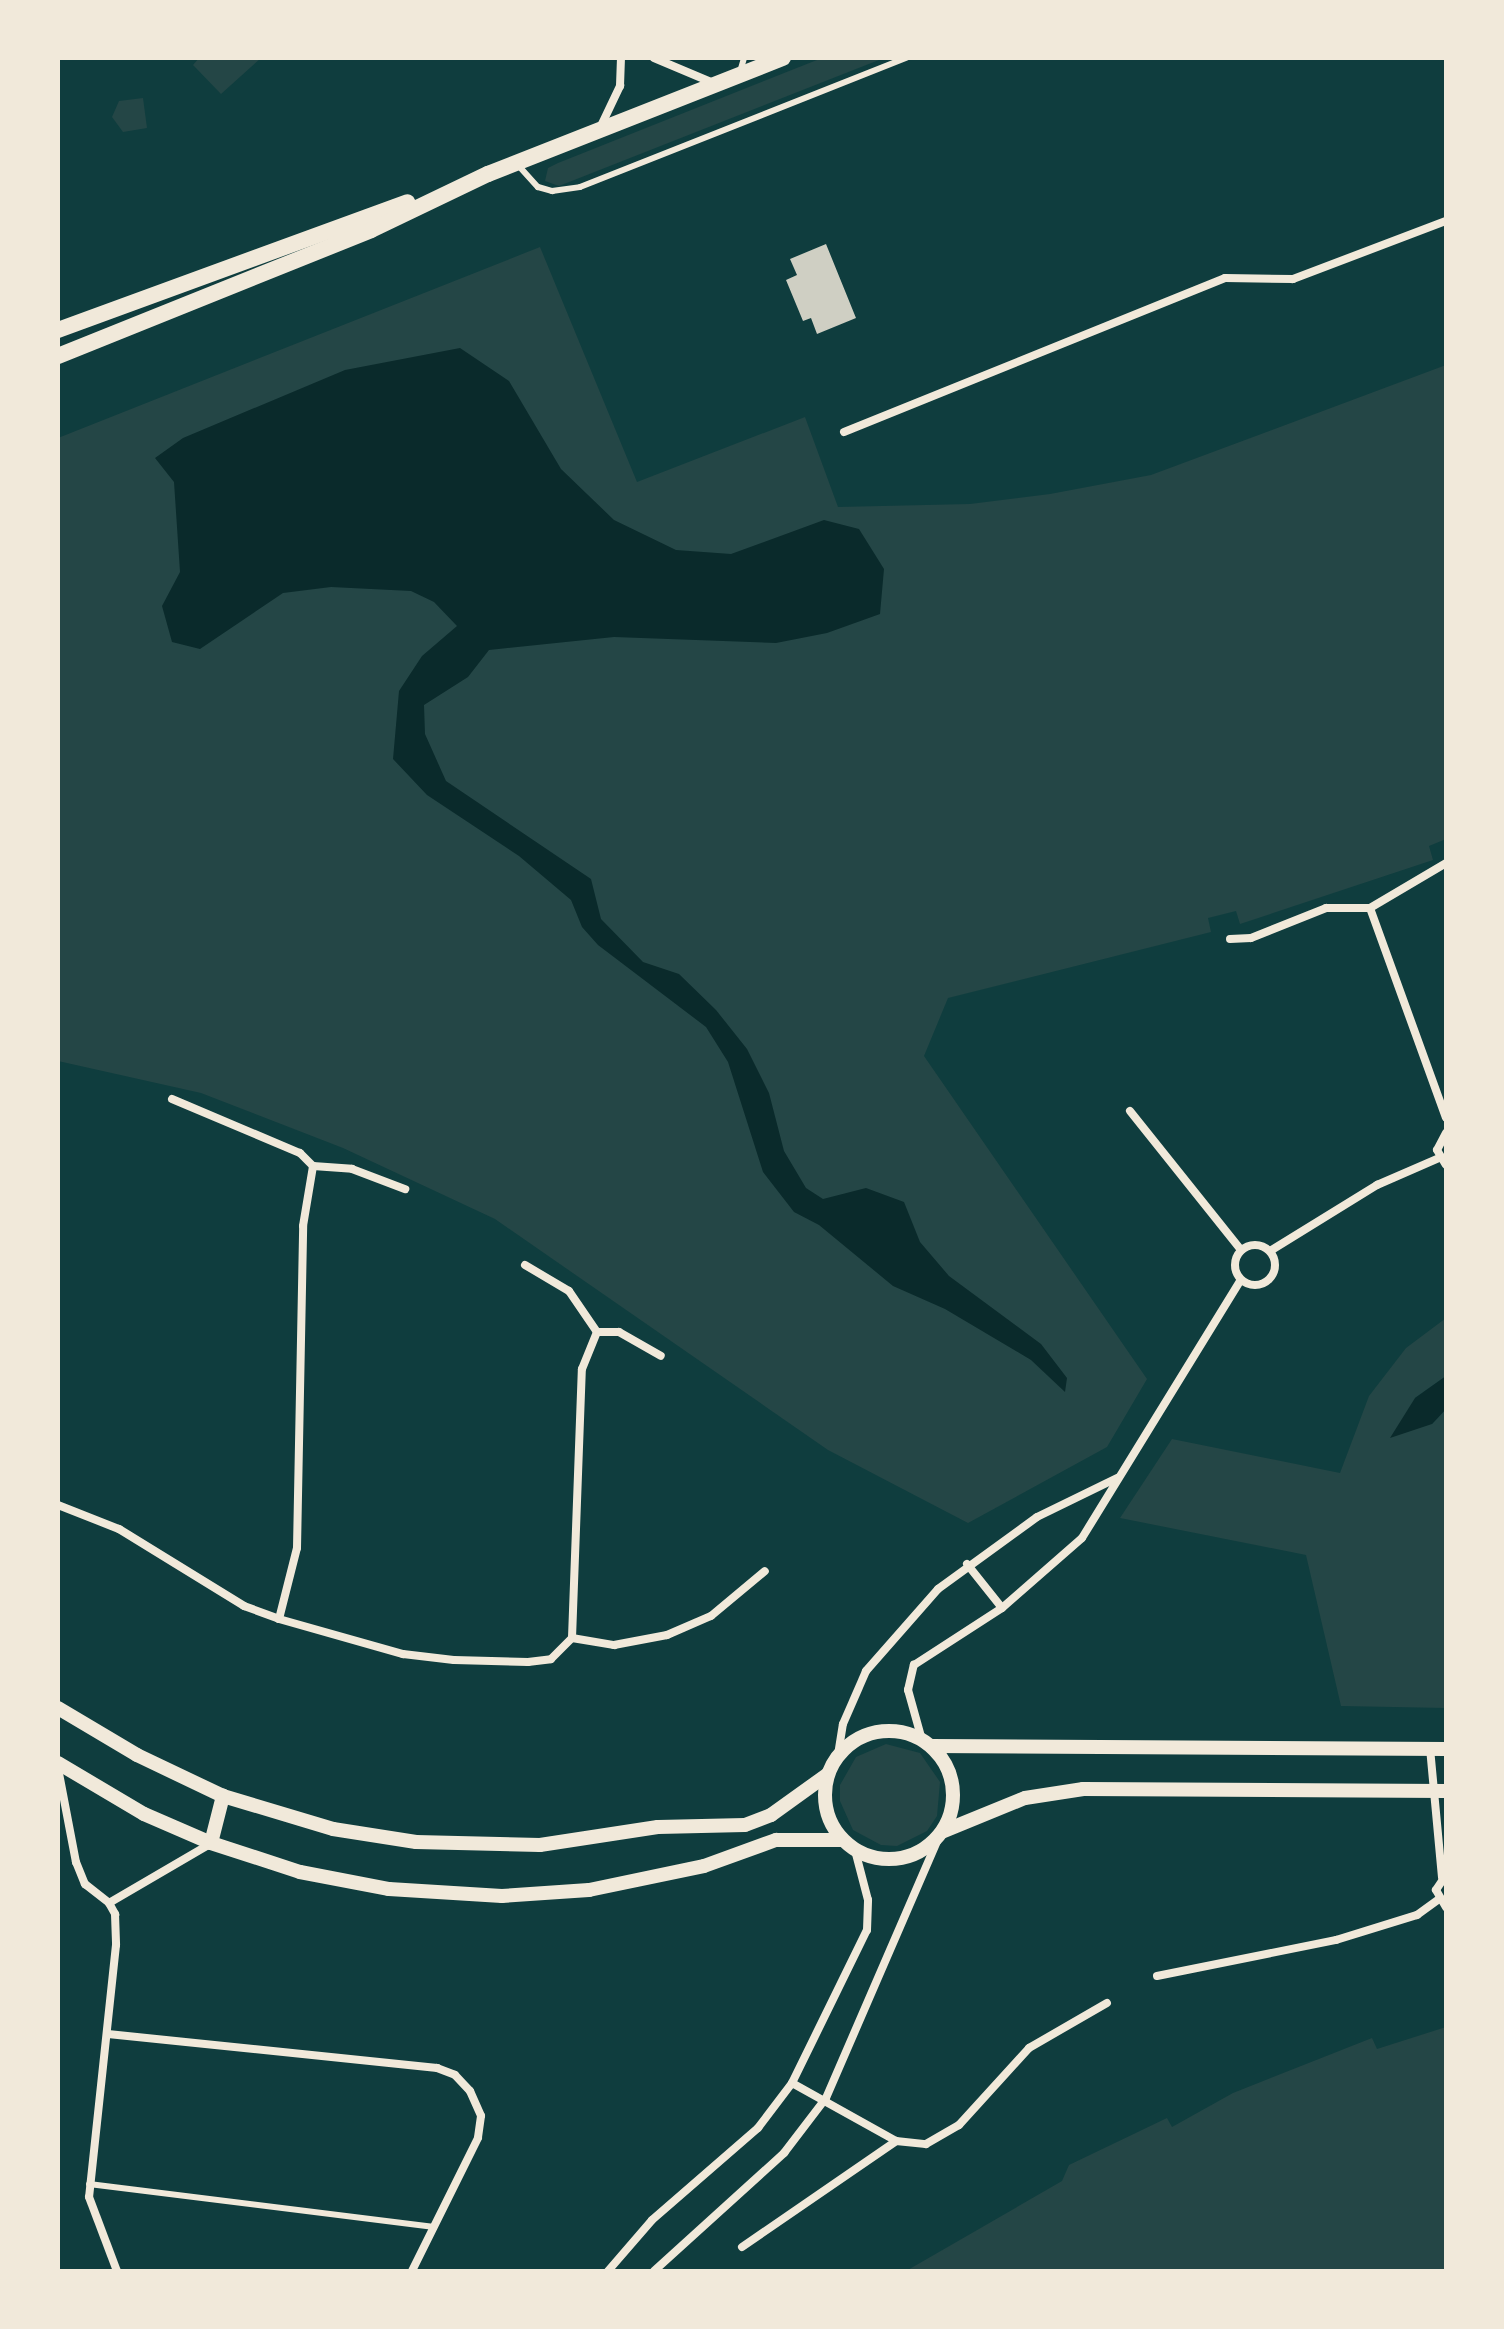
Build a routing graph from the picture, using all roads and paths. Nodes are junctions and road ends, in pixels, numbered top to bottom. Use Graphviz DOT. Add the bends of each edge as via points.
graph roads {
  1 [pos="621,58"];
  2 [pos="654,58"];
  3 [pos="744,58"];
  4 [pos="783,58"];
  5 [pos="906,58"];
  6 [pos="739,75"];
  7 [pos="718,84"];
  8 [pos="597,132"];
  9 [pos="516,163"];
  10 [pos="488,174"];
  11 [pos="1446,221"];
  12 [pos="103,313"];
  13 [pos="58,330"];
  14 [pos="112,335"];
  15 [pos="58,356"];
  16 [pos="844,432"];
  17 [pos="1446,863"];
  18 [pos="1370,908"];
  19 [pos="1230,939"];
  20 [pos="172,1099"];
  21 [pos="1130,1111"];
  22 [pos="1446,1118"];
  23 [pos="1446,1133"];
  24 [pos="1439,1158"];
  25 [pos="1446,1165"];
  26 [pos="313,1166"];
  27 [pos="405,1189"];
  28 [pos="1241,1250"];
  29 [pos="1270,1251"];
  30 [pos="525,1265"];
  31 [pos="1241,1280"];
  32 [pos="597,1332"];
  33 [pos="661,1356"];
  34 [pos="1118,1477"];
  35 [pos="58,1505"];
  36 [pos="967,1564"];
  37 [pos="765,1571"];
  38 [pos="1002,1608"];
  39 [pos="279,1619"];
  40 [pos="572,1638"];
  41 [pos="58,1708"];
  42 [pos="927,1743"];
  43 [pos="1430,1748"];
  44 [pos="1446,1749"];
  45 [pos="838,1755"];
  46 [pos="58,1766"];
  47 [pos="828,1774"];
  48 [pos="1439,1791"];
  49 [pos="223,1796"];
  50 [pos="941,1835"];
  51 [pos="842,1840"];
  52 [pos="211,1843"];
  53 [pos="1440,1846"];
  54 [pos="855,1850"];
  55 [pos="1446,1856"];
  56 [pos="1444,1876"];
  57 [pos="1438,1900"];
  58 [pos="109,1903"];
  59 [pos="1446,1907"];
  60 [pos="1157,1976"];
  61 [pos="1107,2003"];
  62 [pos="108,2034"];
  63 [pos="792,2083"];
  64 [pos="826,2098"];
  65 [pos="896,2141"];
  66 [pos="89,2184"];
  67 [pos="434,2227"];
  68 [pos="742,2247"];
  69 [pos="117,2271"];
  70 [pos="412,2271"];
  71 [pos="608,2271"];
  72 [pos="654,2271"];
  1 -- 8 [label="street" via="620,86"];
  2 -- 7 [label="street"];
  3 -- 6 [label="lane"];
  4 -- 6 [label="main road"];
  5 -- 9 [label="lane" via="580,187 538,187"];
  6 -- 7 [label="main road"];
  7 -- 8 [label="main road"];
  8 -- 9 [label="main road"];
  9 -- 10 [label="main road"];
  10 -- 12 [label="main road"];
  10 -- 14 [label="main road" via="371,230"];
  11 -- 16 [label="street" via="1293,279 1225,278"];
  12 -- 13 [label="main road"];
  12 -- 14 [label="main road"];
  14 -- 15 [label="main road"];
  17 -- 18 [label="street"];
  18 -- 19 [label="street" via="1326,908 1251,938"];
  18 -- 22 [label="street"];
  20 -- 26 [label="street" via="300,1153"];
  21 -- 28 [label="street"];
  23 -- 24 [label="street" via="1439,1141"];
  24 -- 25 [label="street"];
  24 -- 29 [label="street" via="1377,1185"];
  26 -- 27 [label="street" via="352,1169"];
  26 -- 39 [label="street" via="303,1226 297,1548"];
  28 -- 29 [label="street" via="1256,1245"];
  28 -- 31 [label="street" via="1234,1265"];
  29 -- 31 [label="street" via="1275,1266 1269,1280 1255,1285"];
  30 -- 32 [label="street" via="569,1291"];
  31 -- 34 [label="street" via="1150,1434"];
  32 -- 33 [label="street" via="619,1332"];
  32 -- 40 [label="street" via="582,1369"];
  34 -- 36 [label="street" via="1037,1517"];
  34 -- 38 [label="street" via="1082,1538"];
  35 -- 39 [label="street" via="119,1529 244,1606"];
  36 -- 38 [label="street"];
  36 -- 45 [label="street" via="877,1654 854,1693"];
  37 -- 40 [label="street" via="711,1616 667,1635 614,1645"];
  38 -- 42 [label="street" via="914,1665 908,1690"];
  39 -- 40 [label="street" via="403,1654 454,1660 551,1659"];
  41 -- 49 [label="street" via="137,1755"];
  42 -- 43 [label="street"];
  42 -- 45 [label="street" via="887,1730 852,1742"];
  42 -- 50 [label="street" via="952,1777 952,1814"];
  43 -- 44 [label="street"];
  43 -- 48 [label="street"];
  45 -- 47 [label="street"];
  46 -- 52 [label="street" via="144,1814"];
  46 -- 58 [label="street" via="76,1862 94,1895"];
  47 -- 49 [label="street" via="771,1815 745,1825 658,1827 586,1840 500,1846 360,1834"];
  47 -- 51 [label="street" via="826,1808"];
  48 -- 50 [label="street" via="1083,1789 1025,1798"];
  48 -- 53 [label="street"];
  49 -- 52 [label="street"];
  50 -- 54 [label="street" via="899,1860 876,1859"];
  50 -- 64 [label="street"];
  51 -- 52 [label="street" via="788,1837 634,1882 502,1896 348,1882"];
  51 -- 54 [label="street"];
  52 -- 58 [label="street"];
  53 -- 55 [label="street"];
  53 -- 56 [label="street"];
  54 -- 63 [label="street" via="868,1900 867,1930"];
  56 -- 57 [label="street"];
  57 -- 59 [label="street"];
  57 -- 60 [label="street" via="1417,1915 1336,1940"];
  58 -- 62 [label="street" via="115,1914 116,1945"];
  61 -- 65 [label="street" via="1029,2048 946,2135 926,2144"];
  62 -- 66 [label="street"];
  62 -- 67 [label="street" via="437,2068 455,2075 470,2091 481,2116 478,2138"];
  63 -- 64 [label="street"];
  63 -- 71 [label="street" via="758,2128 652,2220"];
  64 -- 65 [label="street"];
  64 -- 72 [label="street" via="784,2153"];
  65 -- 68 [label="street"];
  66 -- 67 [label="lane"];
  66 -- 69 [label="street" via="91,2210"];
  67 -- 70 [label="street"];
}
